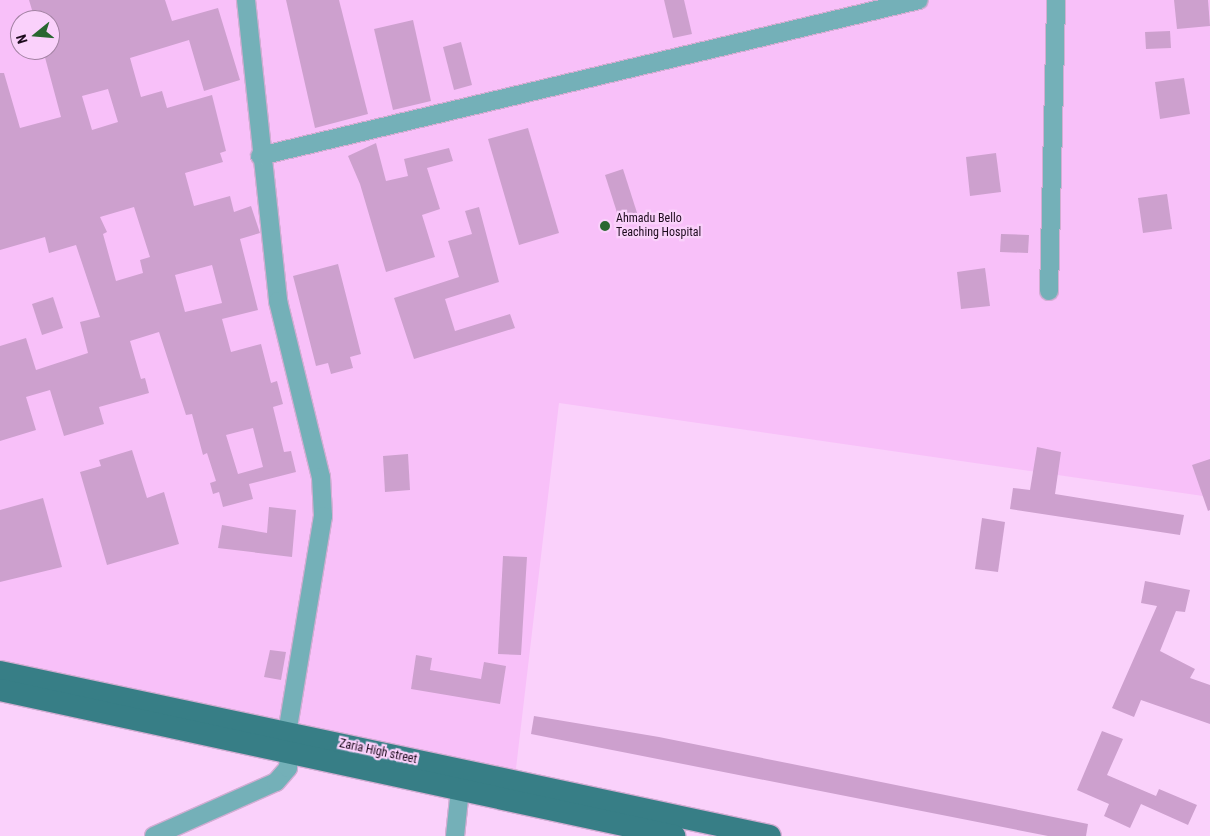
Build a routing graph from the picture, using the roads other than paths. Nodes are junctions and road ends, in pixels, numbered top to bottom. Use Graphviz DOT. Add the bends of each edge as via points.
graph roads {
  1 [pos="246,0"];
  2 [pos="919,0"];
  3 [pos="1056,0"];
  4 [pos="260,156"];
  5 [pos="1049,291"];
  6 [pos="0,672"];
  7 [pos="0,690"];
  8 [pos="288,743"];
  9 [pos="460,789"];
  10 [pos="763,834"];
  11 [pos="154,836"];
  12 [pos="456,836"];
  13 [pos="674,836"];
  1 -- 4 [label="street"];
  2 -- 4 [label="street"];
  3 -- 5 [label="street"];
  4 -- 8 [label="street" via="278,301 321,477 323,516"];
  6 -- 8 [label="main road, Zaria High street"];
  7 -- 8 [label="main road, Zaria High street"];
  8 -- 9 [label="main road, Zaria High street"];
  8 -- 10 [label="main road, Zaria High street"];
  8 -- 11 [label="street" via="288,768 276,782"];
  9 -- 12 [label="street"];
  9 -- 13 [label="main road, Zaria High street"];
}
